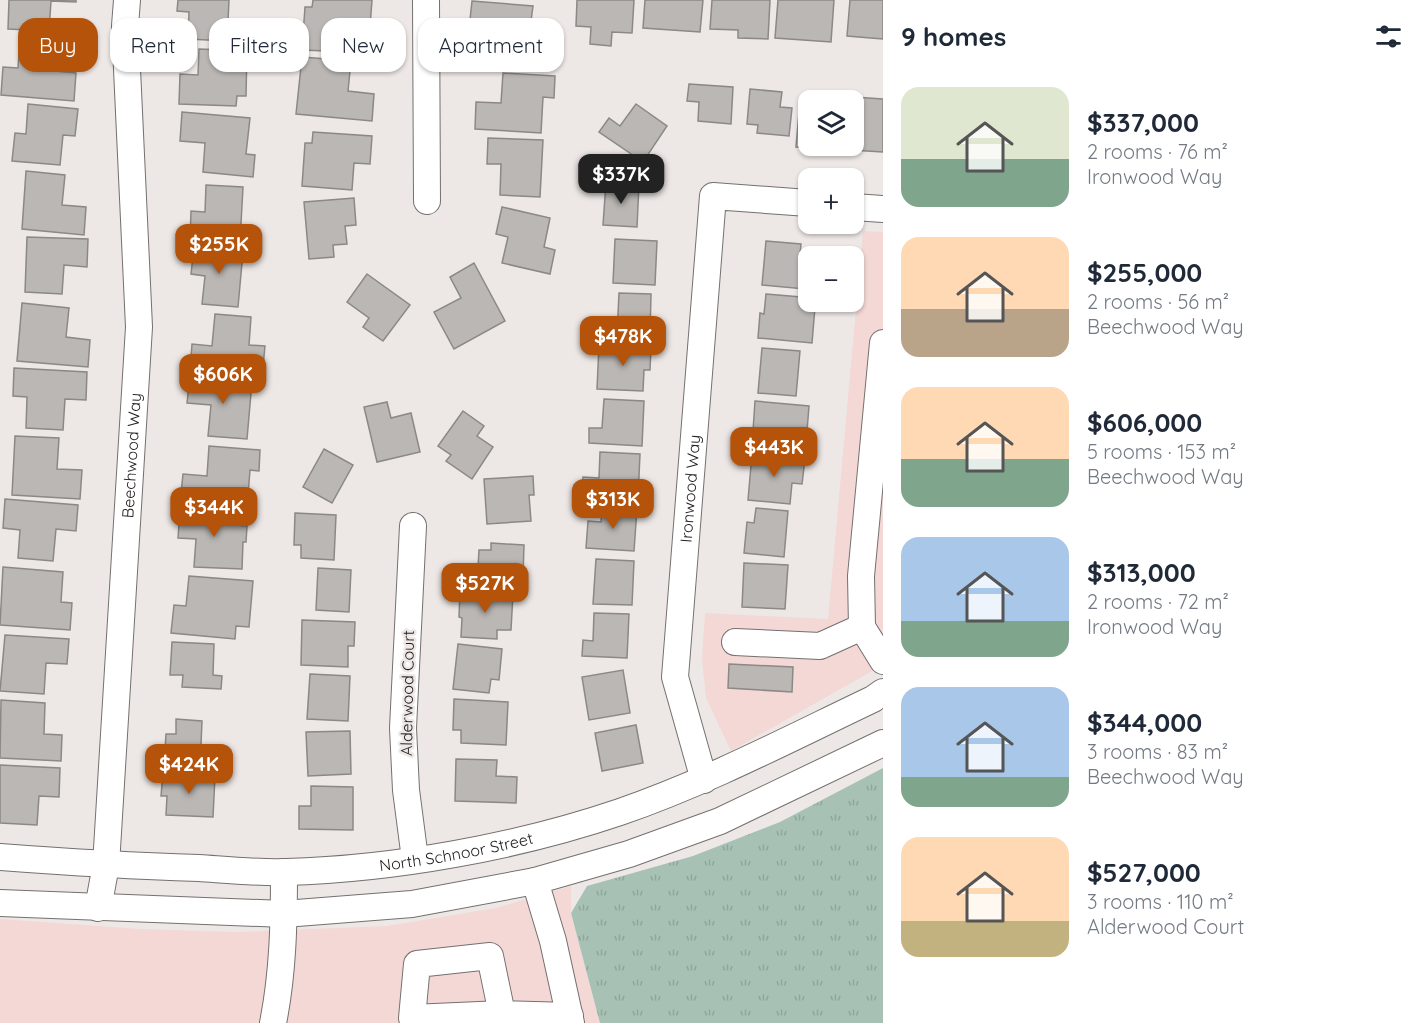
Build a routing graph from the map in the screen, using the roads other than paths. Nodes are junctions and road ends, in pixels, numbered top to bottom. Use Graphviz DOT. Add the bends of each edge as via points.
graph roads {
  1 [pos="127,0"];
  2 [pos="426,0"];
  3 [pos="427,201"];
  4 [pos="798,202"];
  5 [pos="864,208"];
  6 [pos="883,209"];
  7 [pos="883,343"];
  8 [pos="413,526"];
  9 [pos="862,627"];
  10 [pos="735,642"];
  11 [pos="883,661"];
  12 [pos="883,692"];
  13 [pos="883,743"];
  14 [pos="704,780"];
  15 [pos="0,857"];
  16 [pos="415,859"];
  17 [pos="106,865"];
  18 [pos="284,872"];
  19 [pos="535,881"];
  20 [pos="0,903"];
  21 [pos="98,908"];
  22 [pos="284,914"];
  23 [pos="502,1014"];
  24 [pos="570,1020"];
  25 [pos="273,1023"];
  1 -- 17 [label="street, Beechwood Way" via="139,327"];
  2 -- 3 [label="street"];
  4 -- 14 [label="street, Ironwood Way" via="713,196 675,677"];
  5 -- 6 [label="street"];
  7 -- 9 [label="street" via="861,576"];
  8 -- 16 [label="street, Alderwood Court" via="404,728 406,790"];
  9 -- 10 [label="street" via="820,646"];
  9 -- 11 [label="street"];
  12 -- 14 [label="street, North Schnoor Street"];
  13 -- 19 [label="street" via="720,821 629,854"];
  14 -- 16 [label="street, North Schnoor Street" via="619,812 549,832"];
  15 -- 17 [label="street, North Schnoor Street"];
  16 -- 18 [label="street, North Schnoor Street"];
  17 -- 18 [label="street, North Schnoor Street"];
  17 -- 21 [label="street, Beechwood Way"];
  18 -- 22 [label="street"];
  19 -- 22 [label="street" via="412,904"];
  19 -- 24 [label="street"];
  20 -- 21 [label="street"];
  21 -- 22 [label="street"];
  22 -- 25 [label="street"];
  23 -- 24 [label="street"];
}
